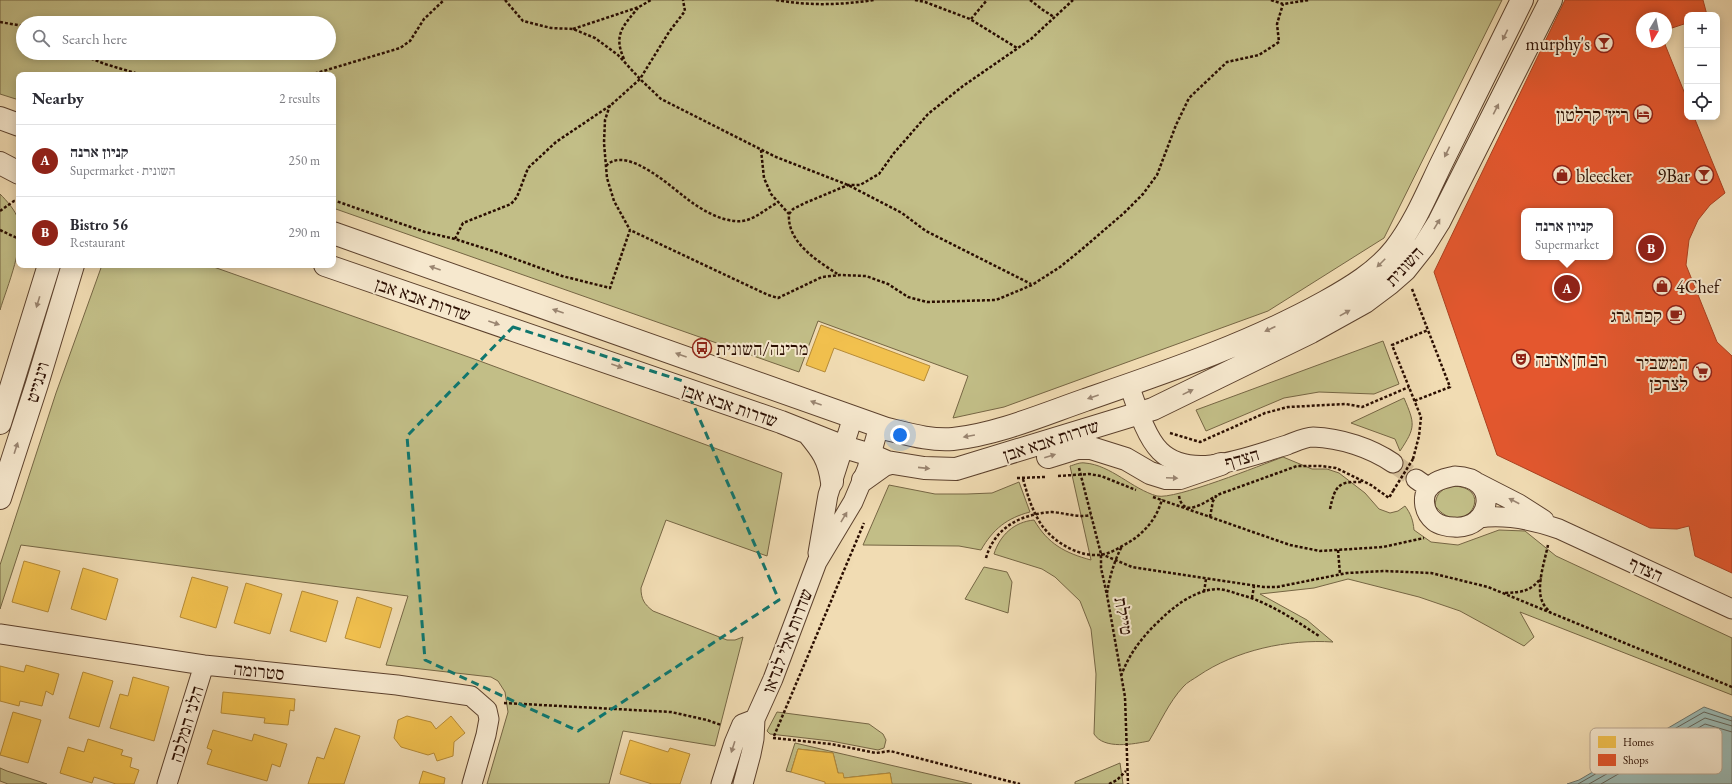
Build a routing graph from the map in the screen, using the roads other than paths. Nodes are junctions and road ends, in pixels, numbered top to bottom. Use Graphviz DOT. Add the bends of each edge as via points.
graph roads {
  1 [pos="1522,0"];
  2 [pos="1551,0"];
  3 [pos="0,118"];
  4 [pos="16,124"];
  5 [pos="0,150"];
  6 [pos="16,156"];
  7 [pos="0,163"];
  8 [pos="16,171"];
  9 [pos="336,234"];
  10 [pos="48,268"];
  11 [pos="72,268"];
  12 [pos="86,268"];
  13 [pos="334,268"];
  14 [pos="37,384"];
  15 [pos="1129,385"];
  16 [pos="1139,412"];
  17 [pos="853,417"];
  18 [pos="0,423"];
  19 [pos="879,426"];
  20 [pos="808,433"];
  21 [pos="844,447"];
  22 [pos="871,455"];
  23 [pos="891,462"];
  24 [pos="1394,463"];
  25 [pos="1221,464"];
  26 [pos="956,469"];
  27 [pos="863,480"];
  28 [pos="832,482"];
  29 [pos="1478,483"];
  30 [pos="0,498"];
  31 [pos="1479,518"];
  32 [pos="1559,529"];
  33 [pos="817,562"];
  34 [pos="1732,609"];
  35 [pos="0,634"];
  36 [pos="204,665"];
  37 [pos="755,719"];
  38 [pos="167,784"];
  39 [pos="472,784"];
  40 [pos="721,784"];
  41 [pos="743,784"];
  1 -- 15 [label="street, השונית, one-way" via="1416,215 1394,250 1373,272 1339,294 1252,338"];
  16 -- 2 [label="street, השונית, one-way" via="1153,409 1311,332 1366,302 1404,270 1424,246 1439,222"];
  3 -- 4 [label="street"];
  5 -- 6 [label="street"];
  7 -- 8 [label="street"];
  17 -- 9 [label="street, שדרות אבא אבן, one-way"];
  10 -- 18 [label="street, וינגייט, one-way"];
  11 -- 14 [label="street, וינגייט"];
  12 -- 14 [label="street" via="60,352"];
  13 -- 20 [label="street, שדרות אבא אבן, one-way"];
  30 -- 14 [label="street, וינגייט, one-way"];
  15 -- 16 [label="street, הצדף"];
  15 -- 19 [label="street, שדרות אבא אבן, one-way" via="979,435 951,439 920,437"];
  16 -- 25 [label="street, הצדף" via="1149,435 1166,457 1192,464"];
  16 -- 26 [label="street, שדרות אבא אבן"];
  17 -- 19 [label="street, שדרות אבא אבן"];
  17 -- 21 [label="street, שדרות אלי לנדאו"];
  19 -- 22 [label="street, שדרות אלי לנדאו"];
  20 -- 21 [label="street, שדרות אבא אבן"];
  20 -- 28 [label="street" via="823,451"];
  21 -- 22 [label="street, שדרות אבא אבן"];
  21 -- 28 [label="street, שדרות אלי לנדאו"];
  22 -- 23 [label="street, שדרות אבא אבן"];
  22 -- 27 [label="street, שדרות אלי לנדאו"];
  23 -- 26 [label="street, שדרות אבא אבן, one-way" via="924,468"];
  23 -- 27 [label="street"];
  24 -- 25 [label="street, הצדף" via="1350,443 1312,437"];
  26 -- 25 [label="street, one-way" via="1020,466 1078,448 1091,448 1109,453 1166,478 1180,478"];
  33 -- 27 [label="street, שדרות אלי לנדאו, one-way" via="853,502"];
  28 -- 33 [label="street, שדרות אלי לנדאו"];
  29 -- 31 [label="street" via="1486,496 1487,506"];
  29 -- 31 [label="street, הצדף" via="1473,479 1455,476 1432,484 1423,483 1424,503 1427,513 1434,522 1455,527"];
  32 -- 29 [label="street, הצדף, one-way"];
  31 -- 32 [label="street, הצדף" via="1514,518"];
  32 -- 34 [label="street, הצדף"];
  33 -- 37 [label="street, שדרות אלי לנדאו" via="773,679"];
  35 -- 36 [label="street, סטרומה"];
  36 -- 38 [label="street, הלני המלכה"];
  36 -- 39 [label="street, סטרומה" via="471,696 487,710 489,719"];
  37 -- 40 [label="street, one-way" via="742,724"];
  37 -- 41 [label="street, שדרות אלי לנדאו" via="752,754"];
}
